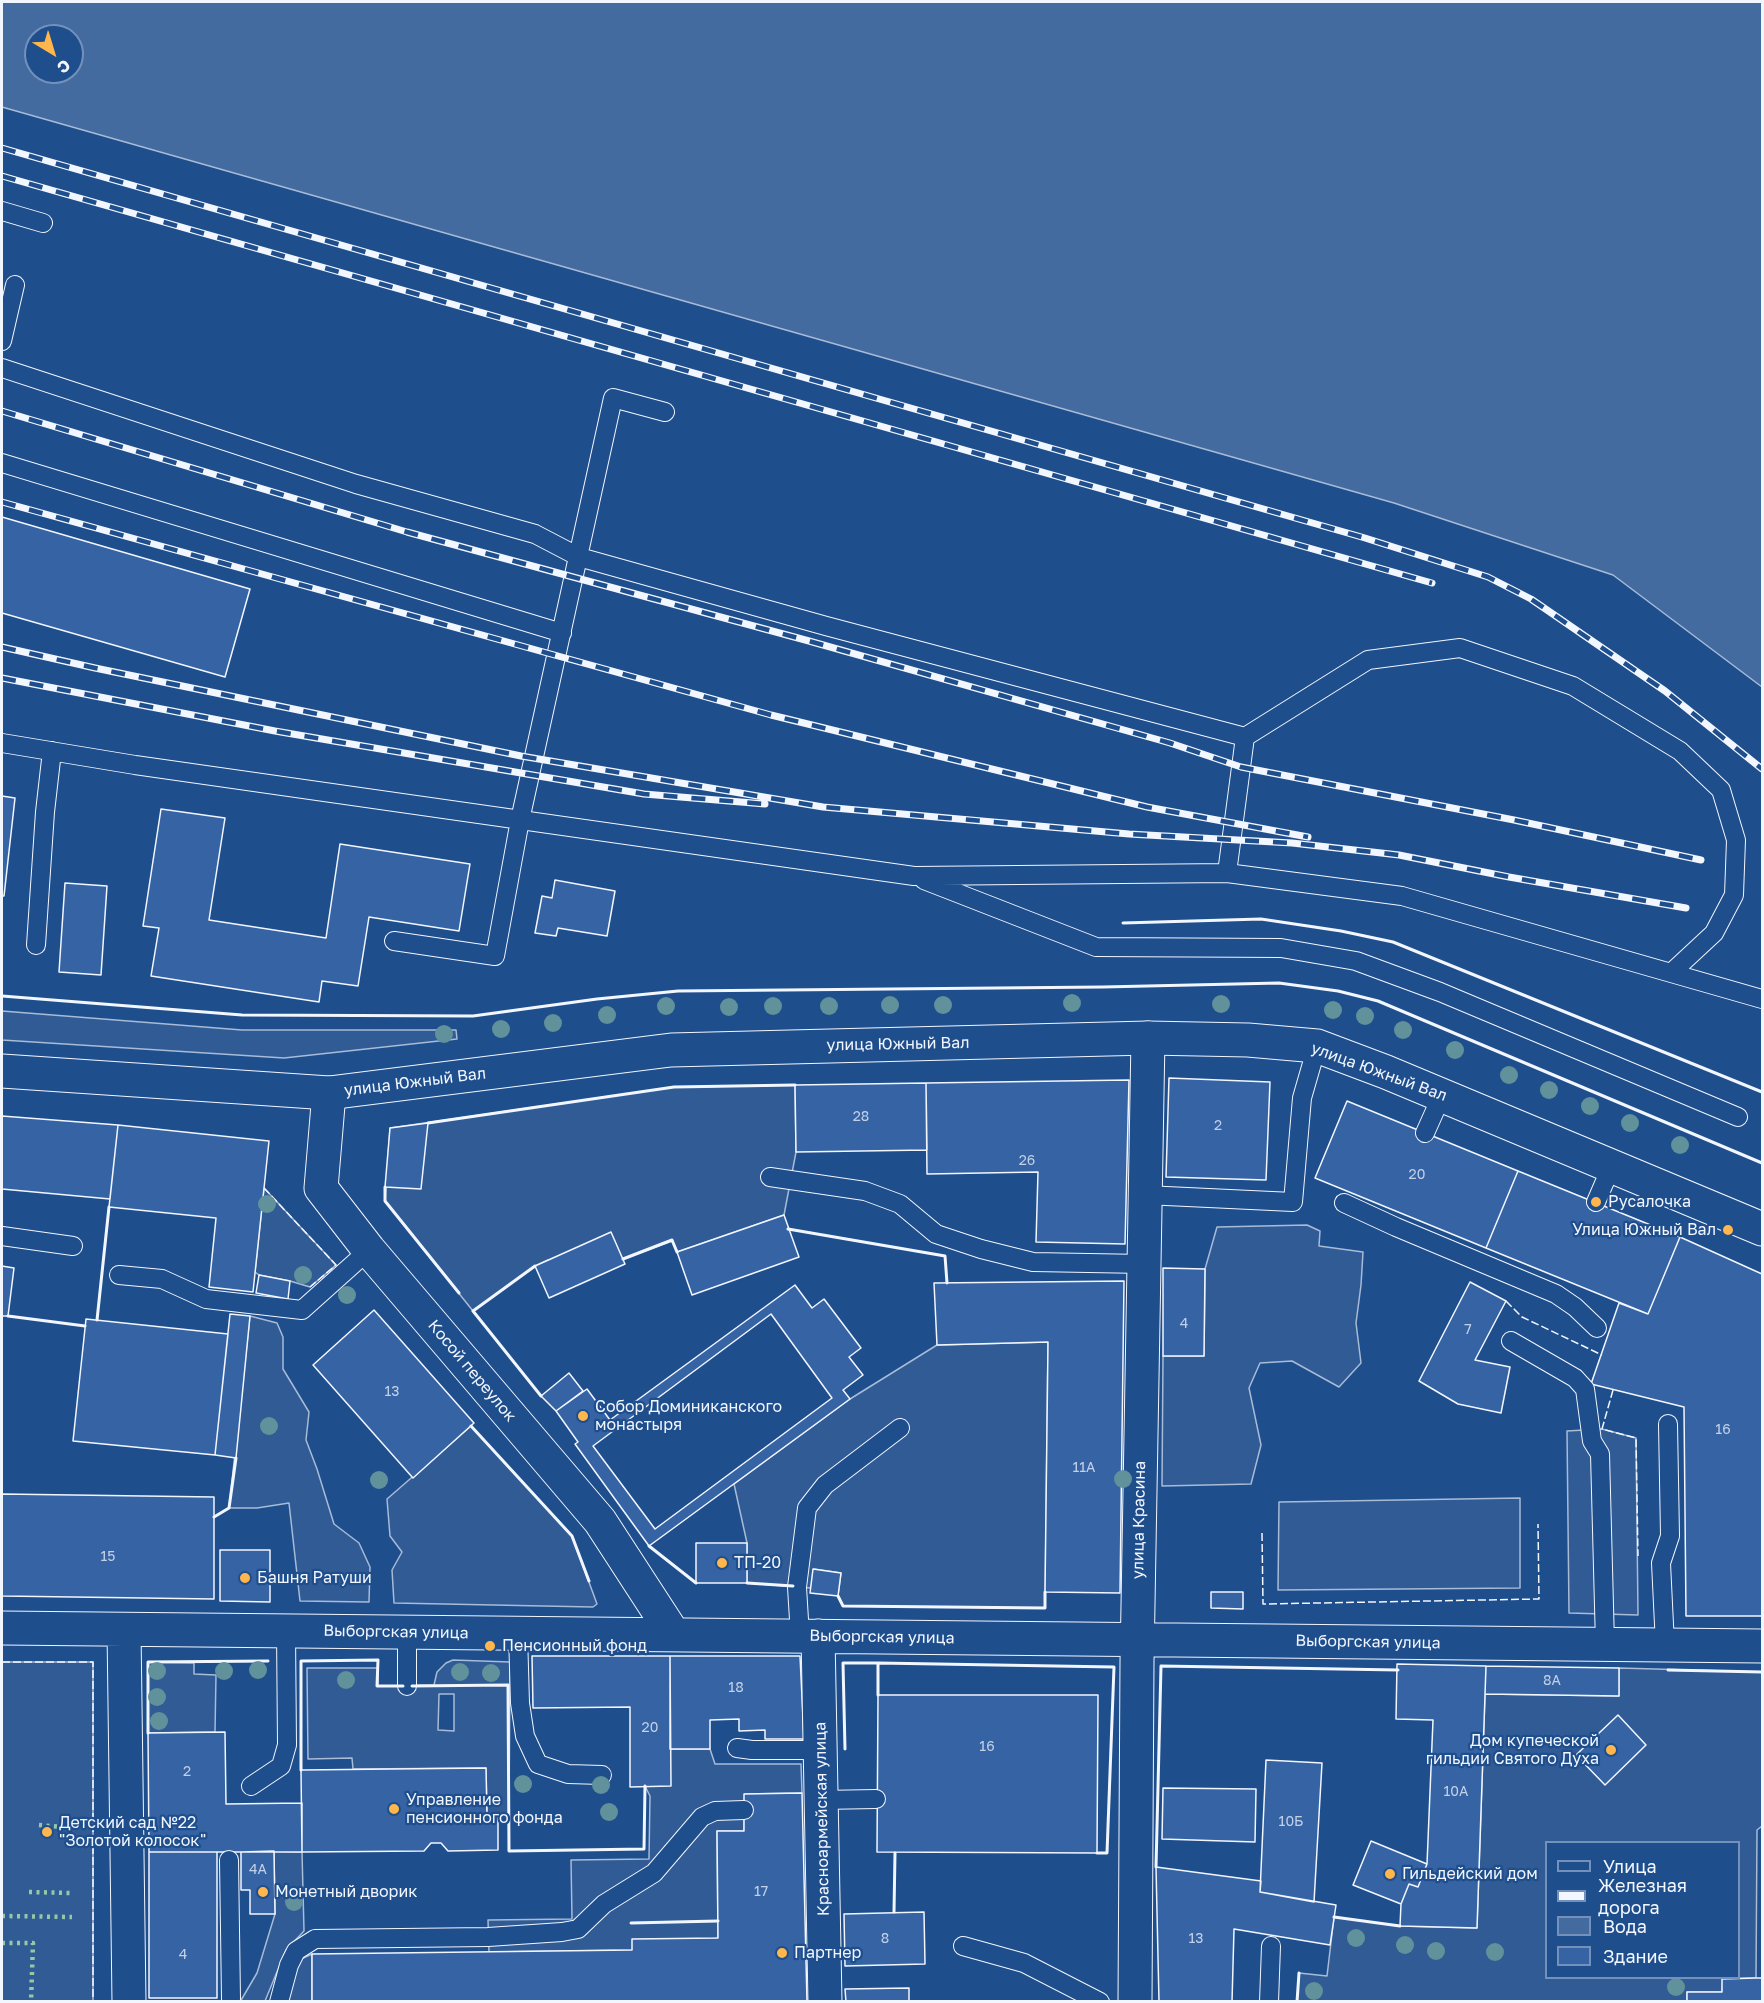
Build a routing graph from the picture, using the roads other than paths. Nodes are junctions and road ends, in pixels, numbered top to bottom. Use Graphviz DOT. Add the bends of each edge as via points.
graph roads {
  1 [pos="2,211"];
  2 [pos="43,223"];
  3 [pos="15,285"];
  4 [pos="2,341"];
  5 [pos="2,368"];
  6 [pos="665,412"];
  7 [pos="2,463"];
  8 [pos="579,557"];
  9 [pos="562,633"];
  10 [pos="1245,737"];
  11 [pos="2,743"];
  12 [pos="52,751"];
  13 [pos="520,820"];
  14 [pos="1227,873"];
  15 [pos="914,876"];
  16 [pos="394,941"];
  17 [pos="36,945"];
  18 [pos="1671,973"];
  19 [pos="1762,999"];
  20 [pos="1148,1038"];
  21 [pos="1317,1046"];
  22 [pos="2,1071"];
  23 [pos="329,1093"];
  24 [pos="1442,1095"];
  25 [pos="1738,1117"];
  26 [pos="1425,1133"];
  27 [pos="1612,1165"];
  28 [pos="770,1177"];
  29 [pos="1145,1195"];
  30 [pos="1596,1202"];
  31 [pos="1344,1203"];
  32 [pos="1762,1229"];
  33 [pos="2,1236"];
  34 [pos="73,1246"];
  35 [pos="369,1250"];
  36 [pos="1144,1264"];
  37 [pos="119,1275"];
  38 [pos="1597,1329"];
  39 [pos="1511,1341"];
  40 [pos="1668,1424"];
  41 [pos="900,1428"];
  42 [pos="2,1629"];
  43 [pos="124,1630"];
  44 [pos="286,1631"];
  45 [pos="406,1633"];
  46 [pos="518,1634"];
  47 [pos="674,1635"];
  48 [pos="809,1636"];
  49 [pos="1137,1639"];
  50 [pos="1605,1644"];
  51 [pos="1665,1645"];
  52 [pos="1762,1646"];
  53 [pos="407,1686"];
  54 [pos="737,1748"];
  55 [pos="820,1750"];
  56 [pos="602,1775"];
  57 [pos="252,1786"];
  58 [pos="876,1799"];
  59 [pos="815,1806"];
  60 [pos="744,1810"];
  61 [pos="229,1860"];
  62 [pos="963,1946"];
  63 [pos="1271,1946"];
  64 [pos="231,1999"];
  65 [pos="129,2001"];
  66 [pos="279,2001"];
  67 [pos="825,2001"];
  68 [pos="1100,2001"];
  69 [pos="1135,2001"];
  70 [pos="1269,2001"];
  1 -- 2 [label="lane"];
  3 -- 4 [label="lane"];
  5 -- 8 [label="lane" via="356,484 535,534"];
  6 -- 8 [label="lane" via="614,398"];
  7 -- 9 [label="lane"];
  8 -- 9 [label="lane"];
  8 -- 10 [label="lane"];
  9 -- 13 [label="lane"];
  10 -- 14 [label="lane"];
  10 -- 18 [label="lane" via="1368,660 1460,648 1573,686 1680,751 1721,790 1737,840 1734,895 1714,933"];
  11 -- 12 [label="lane"];
  12 -- 13 [label="lane"];
  12 -- 17 [label="lane"];
  13 -- 15 [label="lane"];
  13 -- 16 [label="lane" via="495,956"];
  14 -- 15 [label="lane"];
  14 -- 18 [label="lane" via="1402,896"];
  15 -- 25 [label="lane" via="1096,947 1281,948 1356,961 1440,992"];
  18 -- 19 [label="lane"];
  20 -- 21 [label="street, улица Южный Вал"];
  20 -- 23 [label="street, улица Южный Вал" via="670,1050"];
  20 -- 29 [label="street, улица Красина"];
  21 -- 24 [label="street, улица Южный Вал"];
  21 -- 29 [label="lane" via="1302,1098 1293,1202"];
  22 -- 23 [label="street, улица Южный Вал"];
  23 -- 35 [label="street, Косой переулок" via="321,1188"];
  24 -- 26 [label="lane"];
  24 -- 27 [label="street, улица Южный Вал"];
  27 -- 30 [label="lane"];
  27 -- 32 [label="street, улица Южный Вал"];
  28 -- 36 [label="lane" via="865,1191 900,1203 936,1234 1033,1262"];
  29 -- 36 [label="street, улица Красина"];
  31 -- 38 [label="lane" via="1389,1216 1558,1286"];
  33 -- 34 [label="lane"];
  35 -- 37 [label="lane" via="302,1310 206,1299 162,1279"];
  35 -- 47 [label="street, Косой переулок" via="600,1521"];
  36 -- 49 [label="street, улица Красина"];
  39 -- 50 [label="lane" via="1575,1378 1585,1389 1592,1441 1600,1454"];
  40 -- 51 [label="lane" via="1670,1536 1661,1563"];
  41 -- 48 [label="lane" via="825,1485 807,1508 797,1587"];
  42 -- 43 [label="street, Выборгская улица"];
  43 -- 44 [label="street, Выборгская улица"];
  43 -- 65 [label="street" via="136,1923"];
  44 -- 45 [label="street, Выборгская улица"];
  44 -- 57 [label="lane" via="287,1745 281,1766"];
  45 -- 46 [label="street, Выборгская улица"];
  45 -- 53 [label="lane"];
  46 -- 47 [label="street, Выборгская улица"];
  46 -- 56 [label="lane" via="523,1725 538,1764 568,1774"];
  47 -- 48 [label="street, Выборгская улица"];
  48 -- 49 [label="street, Выборгская улица"];
  48 -- 55 [label="street, Красноармейская улица"];
  49 -- 50 [label="street, Выборгская улица"];
  49 -- 69 [label="street, улица Красина"];
  50 -- 51 [label="street, Выборгская улица"];
  51 -- 52 [label="street, Выборгская улица"];
  54 -- 55 [label="lane"];
  55 -- 59 [label="street, Красноармейская улица"];
  58 -- 59 [label="lane"];
  59 -- 67 [label="street, Красноармейская улица"];
  60 -- 66 [label="lane" via="715,1811 702,1817 654,1873 604,1904 578,1929 489,1944 315,1939 296,1951"];
  61 -- 64 [label="lane" via="224,1923"];
  62 -- 68 [label="lane" via="1024,1963"];
  63 -- 70 [label="lane"];
}
